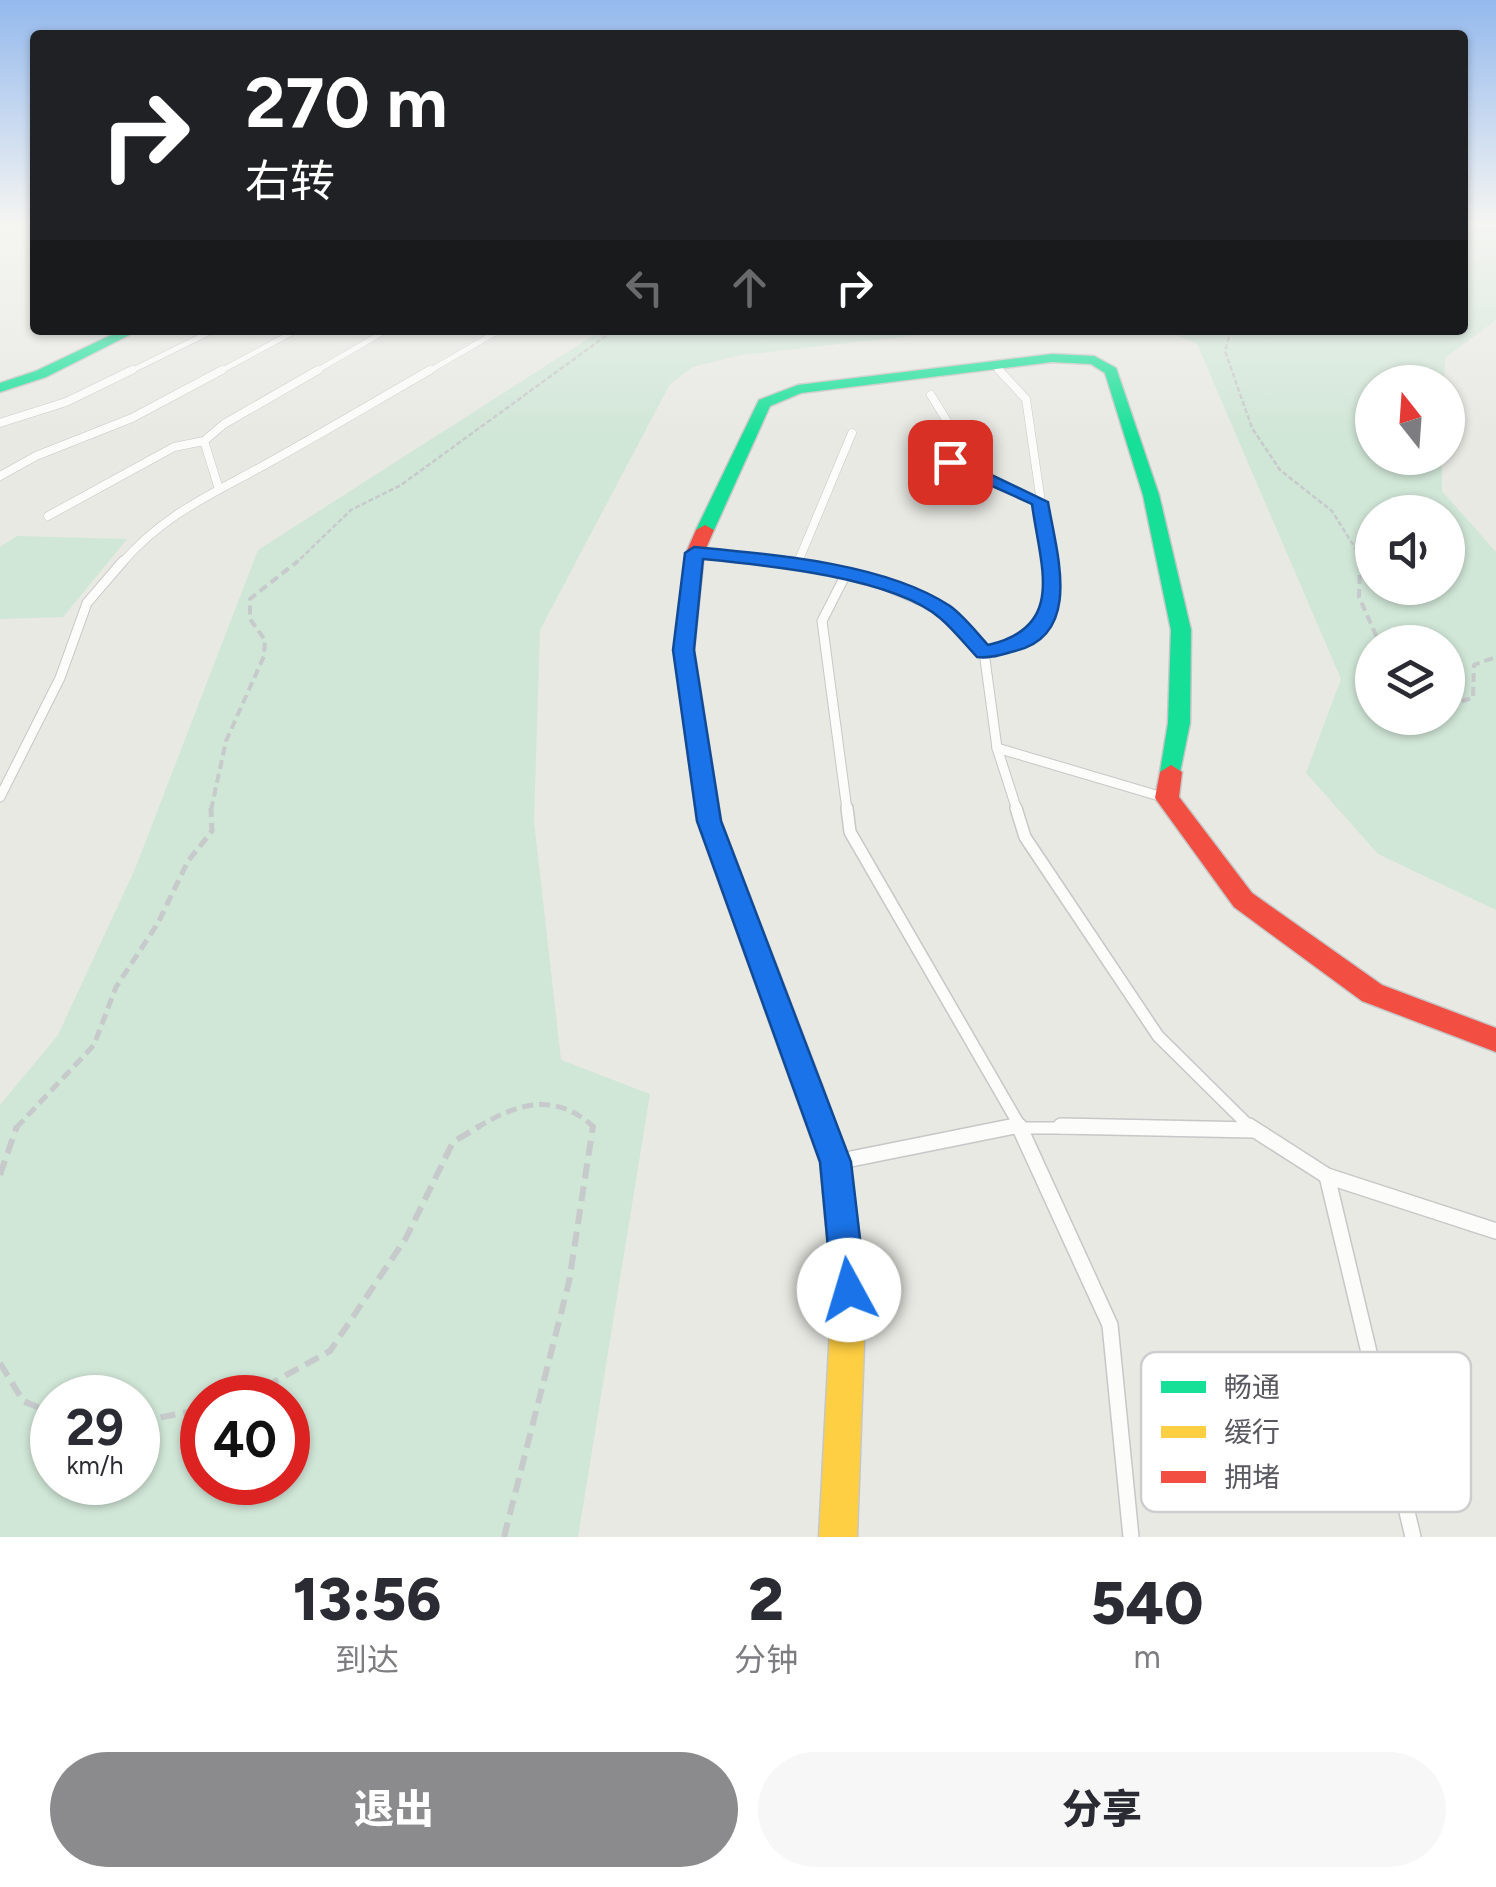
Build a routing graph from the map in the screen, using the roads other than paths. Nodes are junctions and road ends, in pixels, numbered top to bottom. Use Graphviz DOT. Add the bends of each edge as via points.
graph roads {
  1 [pos="122,335"];
  2 [pos="204,335"];
  3 [pos="288,335"];
  4 [pos="377,335"];
  5 [pos="491,335"];
  6 [pos="994,365"];
  7 [pos="0,388"];
  8 [pos="931,395"];
  9 [pos="0,423"];
  10 [pos="852,433"];
  11 [pos="204,441"];
  12 [pos="0,476"];
  13 [pos="218,486"];
  14 [pos="1040,502"];
  15 [pos="48,516"];
  16 [pos="694,553"];
  17 [pos="798,562"];
  18 [pos="846,574"];
  19 [pos="984,652"];
  20 [pos="997,748"];
  21 [pos="0,797"];
  22 [pos="1167,798"];
  23 [pos="1496,1040"];
  24 [pos="1019,1125"];
  25 [pos="1253,1130"];
  26 [pos="835,1162"];
  27 [pos="1328,1176"];
  28 [pos="1496,1231"];
  29 [pos="1369,1352"];
  30 [pos="1407,1512"];
  31 [pos="838,1537"];
  32 [pos="1131,1537"];
  33 [pos="1413,1537"];
  1 -- 7 [label="street"];
  2 -- 9 [label="lane" via="66,402"];
  3 -- 12 [label="lane" via="132,418"];
  4 -- 11 [label="lane"];
  5 -- 13 [label="lane"];
  6 -- 14 [label="lane" via="1026,399"];
  6 -- 16 [label="street" via="798,389 764,402"];
  6 -- 22 [label="street" via="1094,360 1111,371 1151,494 1182,630 1179,723"];
  8 -- 14 [label="lane" via="954,431 950,462"];
  10 -- 17 [label="lane"];
  11 -- 13 [label="lane"];
  11 -- 15 [label="lane" via="174,447"];
  13 -- 21 [label="lane" via="144,537 87,603 60,678"];
  14 -- 19 [label="lane" via="1053,588 1045,624 1024,643"];
  16 -- 17 [label="lane"];
  16 -- 26 [label="street" via="684,650 709,821"];
  17 -- 18 [label="lane"];
  18 -- 19 [label="lane" via="944,611"];
  18 -- 24 [label="lane" via="822,621 850,832"];
  19 -- 20 [label="lane"];
  20 -- 22 [label="lane"];
  20 -- 25 [label="lane" via="1025,838 1158,1036"];
  22 -- 23 [label="street" via="1259,912 1372,993"];
  24 -- 25 [label="lane"];
  24 -- 26 [label="lane"];
  24 -- 32 [label="lane" via="1110,1326"];
  25 -- 27 [label="lane"];
  26 -- 31 [label="street" via="849,1290"];
  27 -- 28 [label="lane"];
  27 -- 29 [label="lane"];
  30 -- 33 [label="lane"];
}
